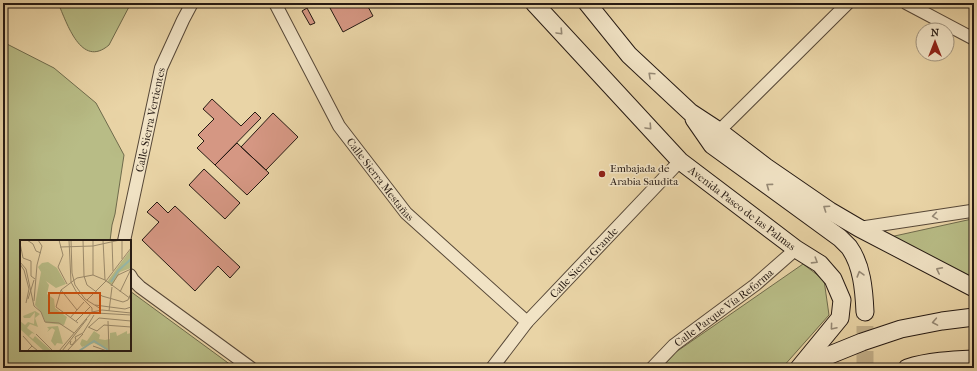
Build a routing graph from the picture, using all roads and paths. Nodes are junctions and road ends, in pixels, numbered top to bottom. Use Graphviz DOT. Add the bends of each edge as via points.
graph roads {
  1 [pos="192,3"];
  2 [pos="275,3"];
  3 [pos="534,3"];
  4 [pos="587,3"];
  5 [pos="848,3"];
  6 [pos="906,3"];
  7 [pos="974,39"];
  8 [pos="690,112"];
  9 [pos="719,131"];
  10 [pos="680,161"];
  11 [pos="974,211"];
  12 [pos="859,228"];
  13 [pos="124,240"];
  14 [pos="796,249"];
  15 [pos="131,277"];
  16 [pos="974,288"];
  17 [pos="865,312"];
  18 [pos="974,317"];
  19 [pos="527,322"];
  20 [pos="974,359"];
  21 [pos="251,368"];
  22 [pos="492,368"];
  23 [pos="652,368"];
  24 [pos="799,368"];
  25 [pos="809,368"];
  26 [pos="907,368"];
  1 -- 13 [label="street, Calle Sierra Vertientes" via="161,68"];
  2 -- 19 [label="street, Calle Sierra Mestañas" via="339,126 406,213"];
  3 -- 10 [label="main road, Avenida Paseo de las Palmas, one-way"];
  8 -- 4 [label="main road, one-way" via="629,54"];
  5 -- 9 [label="street"];
  6 -- 7 [label="street"];
  8 -- 9 [label="main road"];
  17 -- 8 [label="main road, one-way" via="861,277 849,248 840,238 712,145"];
  12 -- 9 [label="main road, one-way" via="766,167"];
  10 -- 14 [label="main road, Avenida Paseo de las Palmas"];
  10 -- 19 [label="street, Calle Sierra Grande"];
  11 -- 12 [label="street, one-way"];
  16 -- 12 [label="main road, one-way"];
  14 -- 23 [label="street, Calle Parque Vía Reforma" via="755,285 674,345"];
  14 -- 24 [label="main road, Avenida Paseo de las Palmas, one-way" via="820,264 833,279 842,300 840,318"];
  15 -- 21 [label="street" via="140,287"];
  18 -- 25 [label="main road, one-way" via="901,329 820,359"];
  19 -- 22 [label="street, Calle Sierra Grande"];
  20 -- 26 [label="main road" via="933,362"];
}
